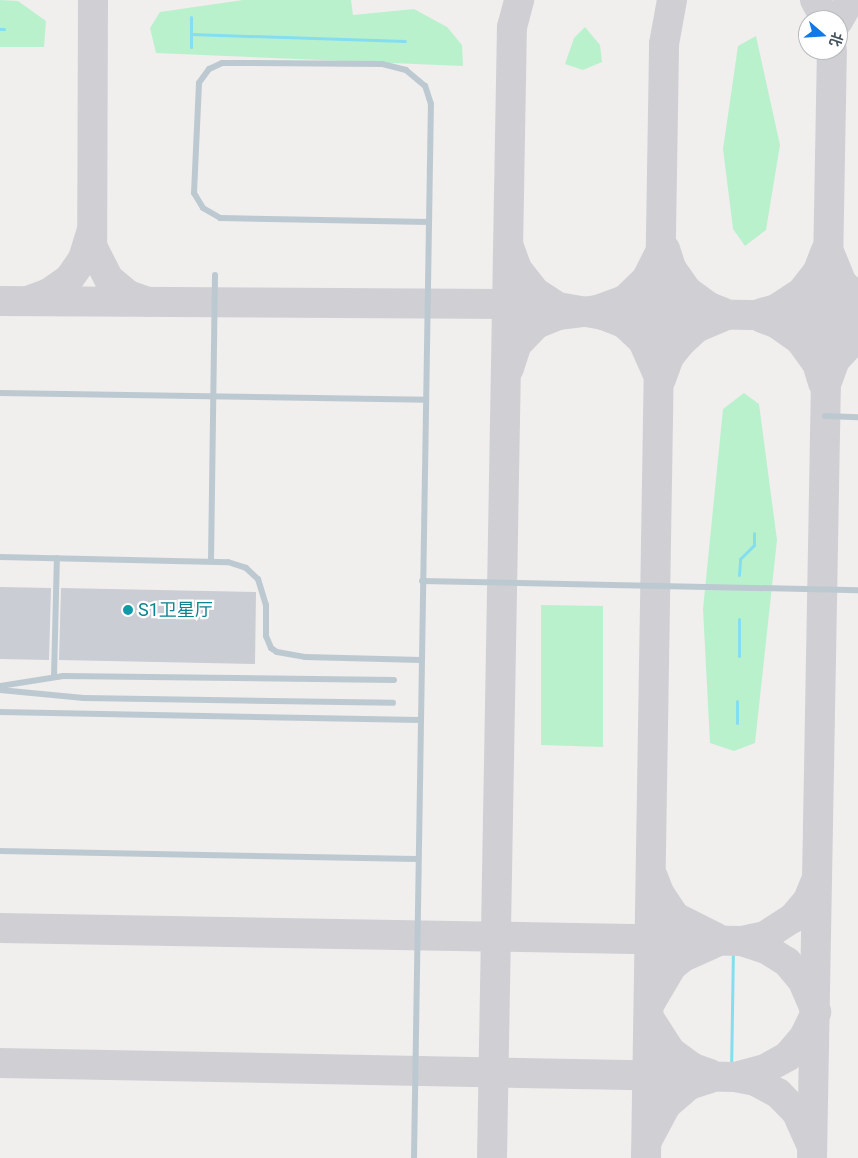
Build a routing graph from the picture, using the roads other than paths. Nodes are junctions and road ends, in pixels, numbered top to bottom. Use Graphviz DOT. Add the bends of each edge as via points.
graph roads {
  1 [pos="429,222"];
  2 [pos="215,275"];
  3 [pos="0,392"];
  4 [pos="213,396"];
  5 [pos="426,400"];
  6 [pos="825,416"];
  7 [pos="858,417"];
  8 [pos="0,557"];
  9 [pos="57,558"];
  10 [pos="211,561"];
  11 [pos="422,581"];
  12 [pos="858,590"];
  13 [pos="421,660"];
  14 [pos="54,677"];
  15 [pos="394,680"];
  16 [pos="0,688"];
  17 [pos="393,703"];
  18 [pos="0,712"];
  19 [pos="420,720"];
  20 [pos="0,851"];
  21 [pos="417,859"];
  22 [pos="414,1158"];
  1 -- 1 [label="lane" via="220,218 203,208 194,193 199,83 209,69 222,62 382,64 406,70 425,86 431,104"];
  1 -- 5 [label="lane"];
  2 -- 4 [label="lane"];
  3 -- 4 [label="lane"];
  4 -- 5 [label="lane"];
  4 -- 10 [label="lane"];
  5 -- 11 [label="lane"];
  6 -- 7 [label="lane"];
  8 -- 9 [label="lane"];
  9 -- 10 [label="lane"];
  9 -- 14 [label="lane"];
  10 -- 13 [label="lane" via="238,565 258,579 266,605 266,636 271,648 277,652 305,657"];
  11 -- 12 [label="lane"];
  11 -- 13 [label="lane"];
  13 -- 19 [label="lane"];
  14 -- 15 [label="lane"];
  14 -- 16 [label="lane"];
  16 -- 17 [label="lane" via="84,698"];
  18 -- 19 [label="lane"];
  19 -- 21 [label="lane"];
  20 -- 21 [label="lane"];
  21 -- 22 [label="lane"];
}
